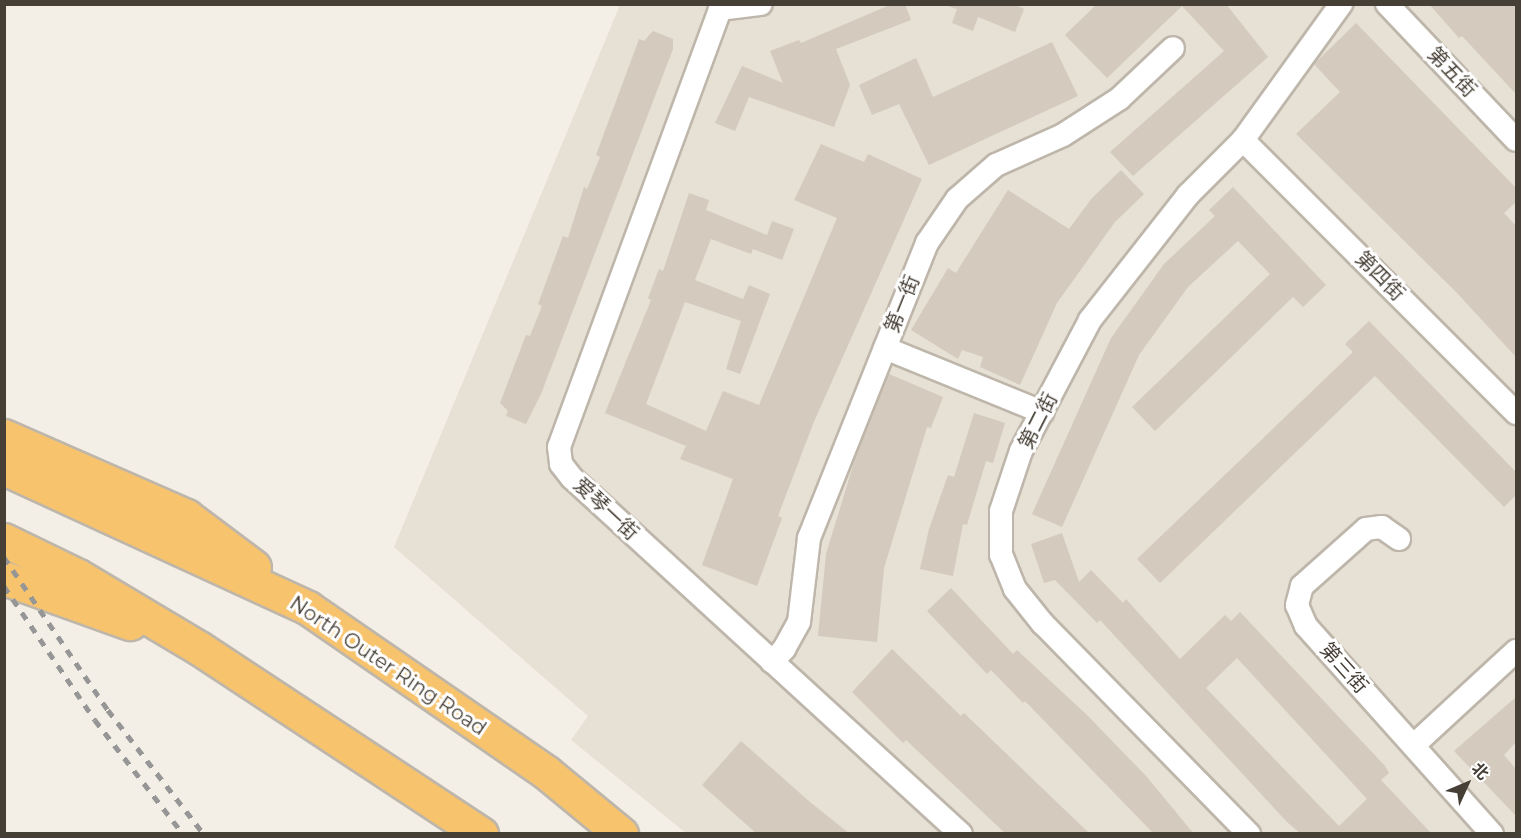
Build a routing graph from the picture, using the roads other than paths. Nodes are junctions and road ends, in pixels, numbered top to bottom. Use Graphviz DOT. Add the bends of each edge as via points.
graph roads {
  1 [pos="762,4"];
  2 [pos="1341,4"];
  3 [pos="1387,4"];
  4 [pos="721,7"];
  5 [pos="1173,48"];
  6 [pos="1243,140"];
  7 [pos="1516,140"];
  8 [pos="885,348"];
  9 [pos="1042,412"];
  10 [pos="1516,412"];
  11 [pos="4,436"];
  12 [pos="4,468"];
  13 [pos="1400,539"];
  14 [pos="4,540"];
  15 [pos="4,578"];
  16 [pos="308,608"];
  17 [pos="199,648"];
  18 [pos="1516,651"];
  19 [pos="772,662"];
  20 [pos="1414,745"];
  21 [pos="482,834"];
  22 [pos="621,834"];
  23 [pos="961,834"];
  24 [pos="1249,834"];
  25 [pos="1492,834"];
  1 -- 4 [label="street"];
  2 -- 6 [label="street, 第二街"];
  3 -- 7 [label="street, 第五街"];
  4 -- 19 [label="street, 爱琴一街" via="559,447 561,464 572,478"];
  5 -- 8 [label="street, 第一街" via="1119,99 1063,135 996,165 957,200 927,243"];
  6 -- 9 [label="street, 第二街" via="1188,195 1090,320"];
  6 -- 10 [label="street, 第四街"];
  8 -- 9 [label="street"];
  8 -- 19 [label="street, 第一街" via="809,538 799,622"];
  9 -- 24 [label="street, 第二街" via="1021,451 1001,511 1001,555 1015,589 1043,624"];
  11 -- 16 [label="highway" via="186,516"];
  12 -- 16 [label="highway, North Outer Ring Road"];
  13 -- 20 [label="street, 第三街" via="1382,527 1366,529 1302,586 1297,605 1306,626"];
  14 -- 17 [label="highway" via="78,576"];
  15 -- 17 [label="highway"];
  16 -- 22 [label="highway, North Outer Ring Road" via="548,773"];
  17 -- 21 [label="highway"];
  18 -- 20 [label="street"];
  19 -- 23 [label="street, 爱琴一街"];
  20 -- 25 [label="street, 第三街"];
}
